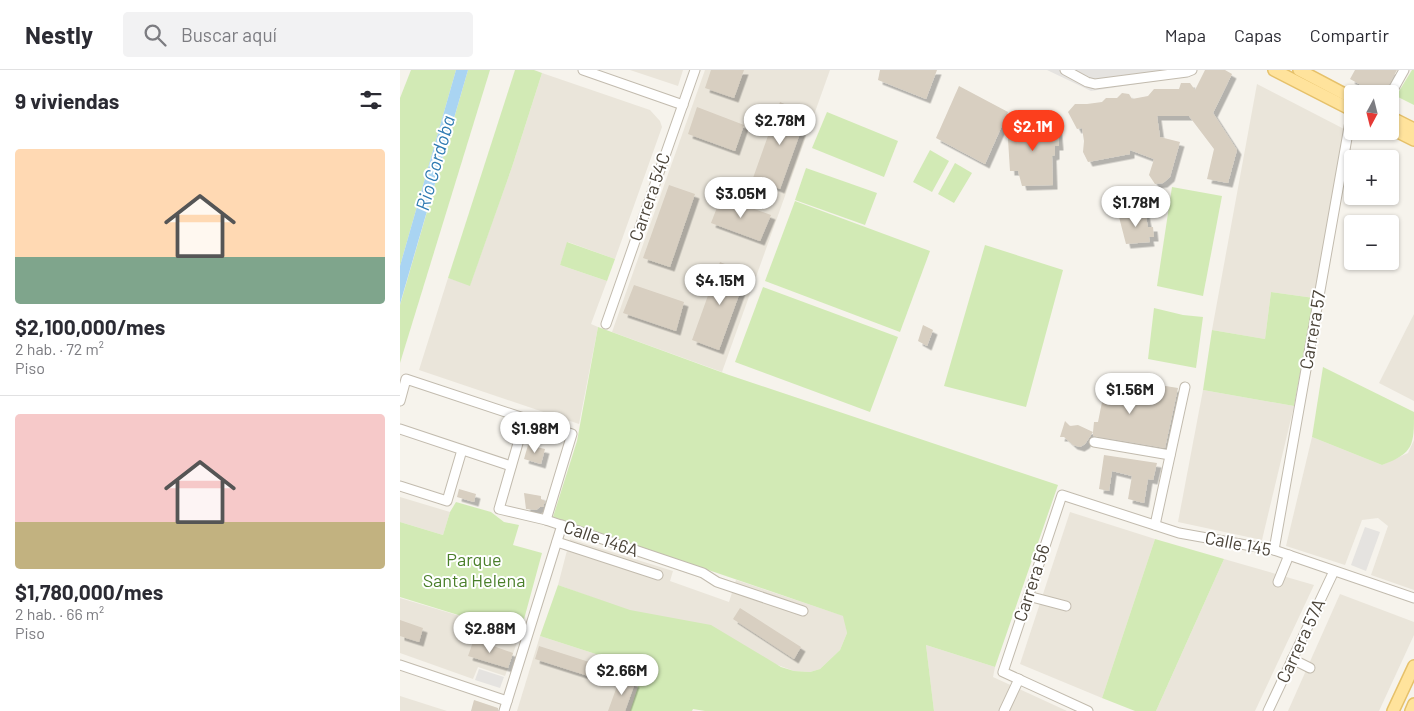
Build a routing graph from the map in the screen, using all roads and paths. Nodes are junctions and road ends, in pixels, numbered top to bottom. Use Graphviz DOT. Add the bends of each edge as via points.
graph roads {
  1 [pos="583,70"];
  2 [pos="695,70"];
  3 [pos="1065,70"];
  4 [pos="1192,70"];
  5 [pos="1274,70"];
  6 [pos="1404,70"];
  7 [pos="1302,71"];
  8 [pos="1161,73"];
  9 [pos="1396,85"];
  10 [pos="1344,94"];
  11 [pos="683,105"];
  12 [pos="1344,106"];
  13 [pos="1399,122"];
  14 [pos="1414,129"];
  15 [pos="1399,132"];
  16 [pos="1347,140"];
  17 [pos="1414,140"];
  18 [pos="606,324"];
  19 [pos="1185,387"];
  20 [pos="400,401"];
  21 [pos="526,419"];
  22 [pos="400,429"];
  23 [pos="1094,442"];
  24 [pos="462,450"];
  25 [pos="1170,455"];
  26 [pos="511,466"];
  27 [pos="400,486"];
  28 [pos="1062,495"];
  29 [pos="546,520"];
  30 [pos="562,525"];
  31 [pos="1155,525"];
  32 [pos="557,542"];
  33 [pos="1274,550"];
  34 [pos="1289,556"];
  35 [pos="1334,571"];
  36 [pos="658,575"];
  37 [pos="1278,582"];
  38 [pos="1028,596"];
  39 [pos="1414,598"];
  40 [pos="1066,606"];
  41 [pos="803,611"];
  42 [pos="1292,658"];
  43 [pos="400,665"];
  44 [pos="1414,666"];
  45 [pos="1310,668"];
  46 [pos="1019,679"];
  47 [pos="507,701"];
  48 [pos="504,711"];
  49 [pos="1004,711"];
  50 [pos="1088,711"];
  51 [pos="1268,711"];
  52 [pos="1393,711"];
  1 -- 11 [label="street"];
  2 -- 11 [label="street, Carrera 54C"];
  3 -- 8 [label="street" via="1095,84"];
  4 -- 8 [label="street"];
  5 -- 12 [label="main road"];
  6 -- 9 [label="street"];
  7 -- 10 [label="main road"];
  11 -- 18 [label="street, Carrera 54C"];
  13 -- 14 [label="main road"];
  15 -- 17 [label="main road"];
  16 -- 33 [label="street, Carrera 57"];
  19 -- 25 [label="street"];
  20 -- 21 [label="street" via="406,380"];
  21 -- 26 [label="street"];
  21 -- 29 [label="street" via="572,434"];
  22 -- 24 [label="street"];
  23 -- 25 [label="street"];
  24 -- 26 [label="street"];
  24 -- 27 [label="street" via="447,501"];
  25 -- 31 [label="street"];
  26 -- 29 [label="street, Calle 146A" via="499,509"];
  28 -- 31 [label="street, Calle 145"];
  28 -- 38 [label="street, Carrera 56"];
  29 -- 30 [label="street, Calle 146A"];
  30 -- 32 [label="street"];
  30 -- 41 [label="street, Calle 146A"];
  31 -- 33 [label="street, Calle 145" via="1179,533"];
  32 -- 36 [label="street"];
  32 -- 47 [label="street"];
  33 -- 34 [label="street, Calle 145"];
  34 -- 35 [label="street, Calle 145"];
  34 -- 37 [label="street"];
  35 -- 39 [label="street, Calle 145"];
  35 -- 42 [label="street, Carrera 57A"];
  38 -- 40 [label="street"];
  38 -- 46 [label="street, Carrera 56" via="1003,672"];
  42 -- 45 [label="street"];
  42 -- 51 [label="street, Carrera 57A"];
  43 -- 47 [label="street"];
  44 -- 52 [label="main road"];
  46 -- 49 [label="street"];
  46 -- 50 [label="street"];
  47 -- 48 [label="street"];
}
